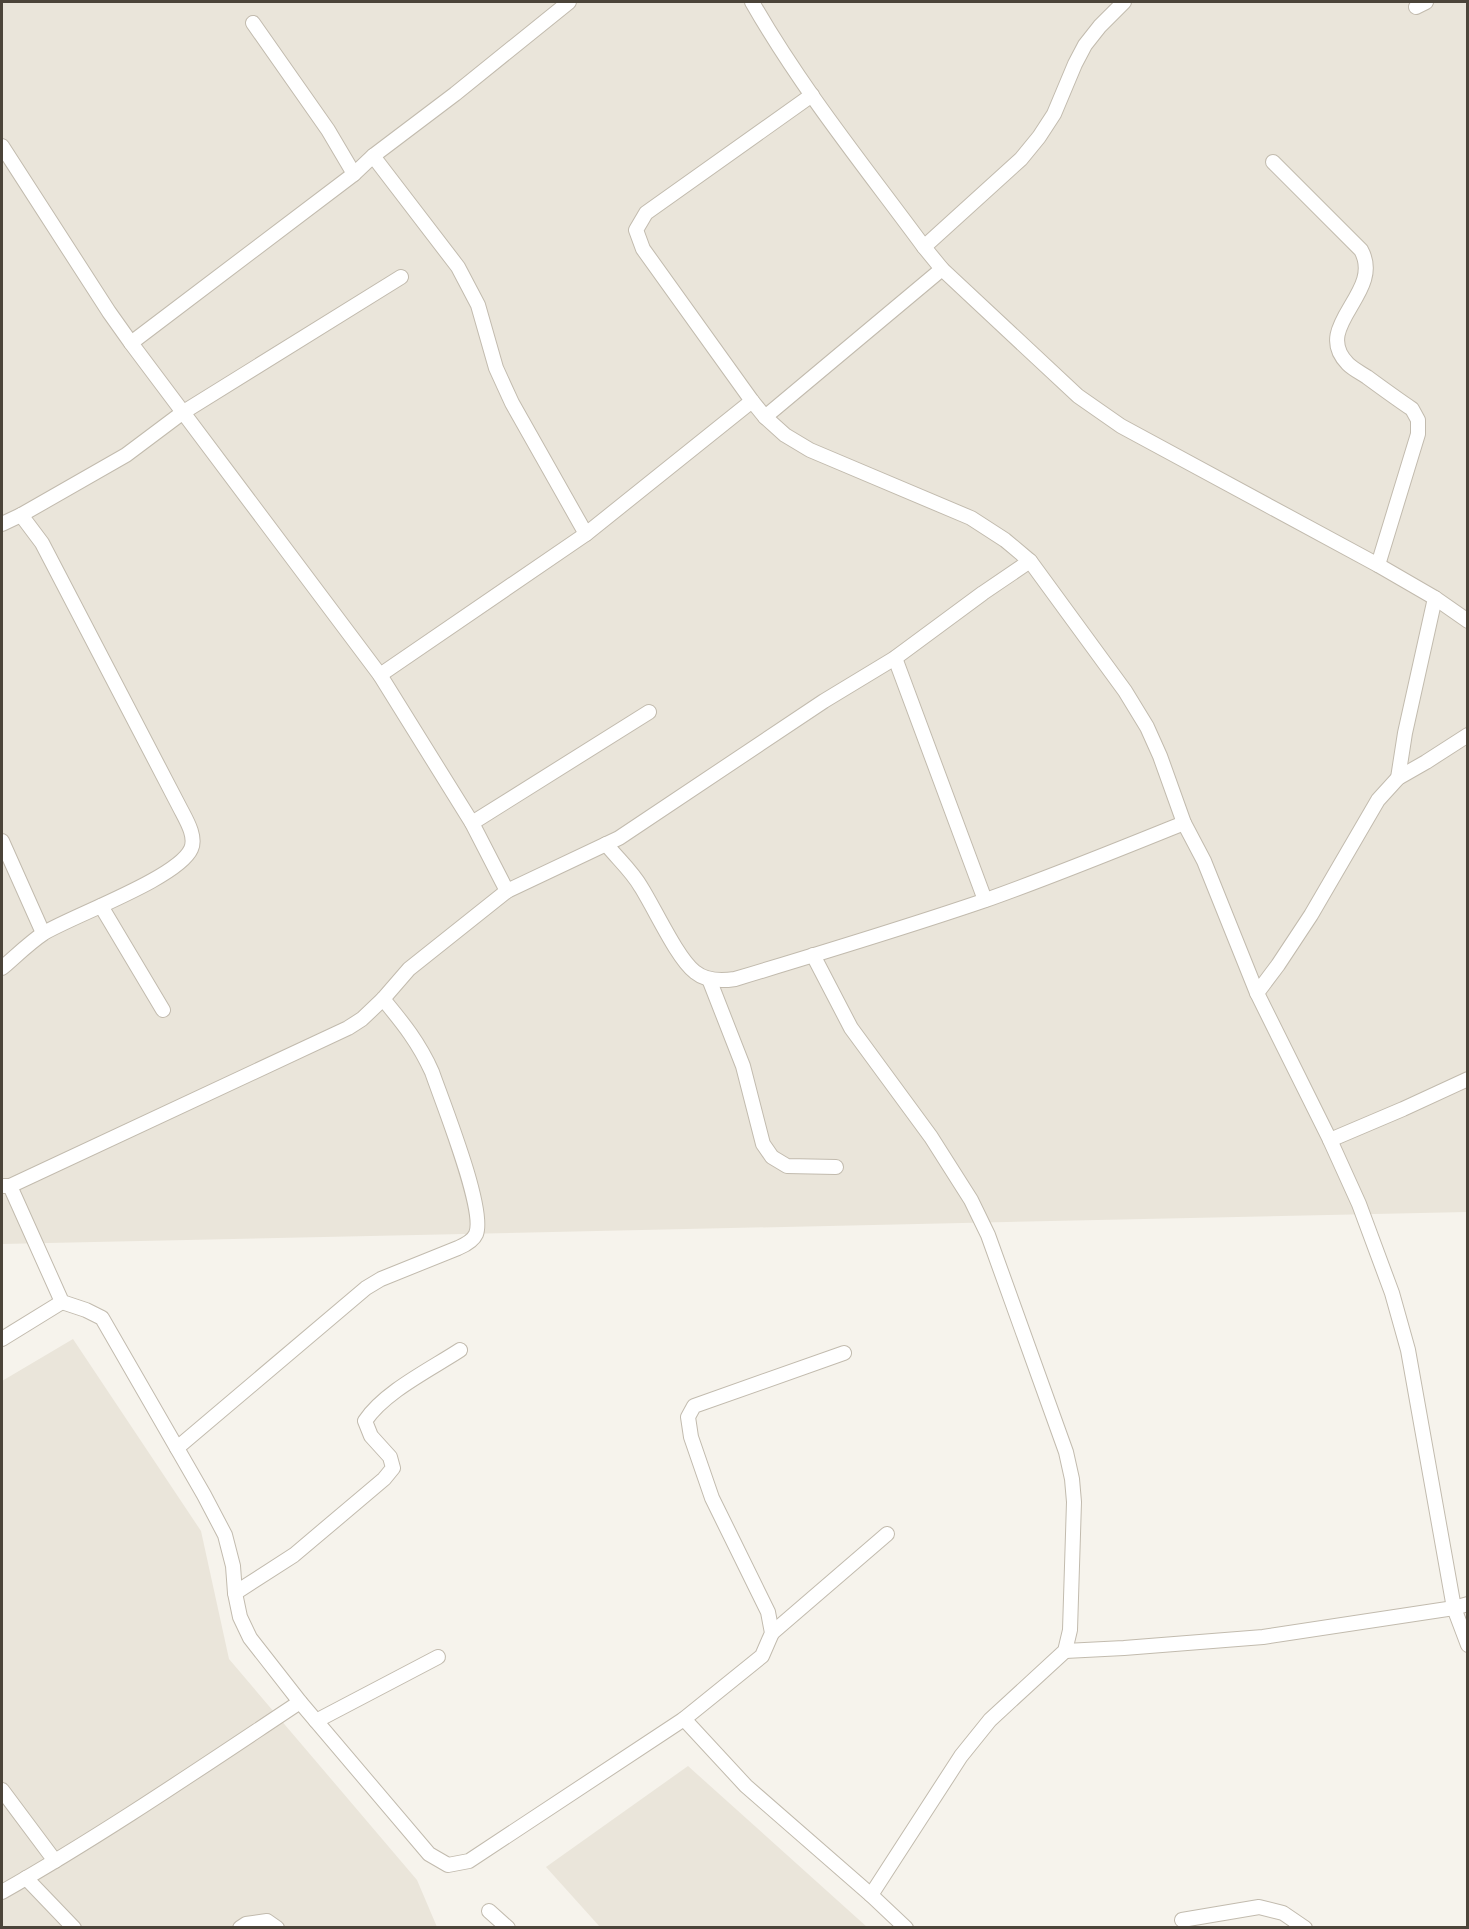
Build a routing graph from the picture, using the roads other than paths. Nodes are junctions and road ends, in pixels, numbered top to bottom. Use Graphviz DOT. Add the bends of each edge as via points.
graph roads {
  1 [pos="569,2"];
  2 [pos="752,2"];
  3 [pos="1124,2"];
  4 [pos="253,23"];
  5 [pos="812,95"];
  6 [pos="2,146"];
  7 [pos="374,156"];
  8 [pos="1273,162"];
  9 [pos="354,174"];
  10 [pos="924,248"];
  11 [pos="942,268"];
  12 [pos="401,277"];
  13 [pos="131,343"];
  14 [pos="752,400"];
  15 [pos="182,413"];
  16 [pos="765,417"];
  17 [pos="21,515"];
  18 [pos="2,524"];
  19 [pos="586,534"];
  20 [pos="1030,561"];
  21 [pos="1378,565"];
  22 [pos="1435,598"];
  23 [pos="1467,621"];
  24 [pos="895,658"];
  25 [pos="380,675"];
  26 [pos="649,712"];
  27 [pos="1467,735"];
  28 [pos="1398,778"];
  29 [pos="472,823"];
  30 [pos="1184,823"];
  31 [pos="2,841"];
  32 [pos="606,844"];
  33 [pos="507,891"];
  34 [pos="985,900"];
  35 [pos="101,906"];
  36 [pos="44,933"];
  37 [pos="813,955"];
  38 [pos="2,968"];
  39 [pos="710,979"];
  40 [pos="1257,993"];
  41 [pos="383,999"];
  42 [pos="163,1010"];
  43 [pos="1467,1079"];
  44 [pos="1330,1140"];
  45 [pos="836,1167"];
  46 [pos="6,1186"];
  47 [pos="62,1302"];
  48 [pos="2,1339"];
  49 [pos="460,1350"];
  50 [pos="844,1353"];
  51 [pos="177,1448"];
  52 [pos="887,1534"];
  53 [pos="235,1593"];
  54 [pos="1461,1606"];
  55 [pos="772,1633"];
  56 [pos="1467,1645"];
  57 [pos="1065,1651"];
  58 [pos="438,1657"];
  59 [pos="300,1702"];
  60 [pos="684,1719"];
  61 [pos="316,1721"];
  62 [pos="2,1790"];
  63 [pos="55,1861"];
  64 [pos="26,1878"];
  65 [pos="2,1892"];
  66 [pos="872,1895"];
  67 [pos="489,1911"];
  68 [pos="1182,1920"];
  69 [pos="74,1928"];
  70 [pos="240,1928"];
  71 [pos="277,1928"];
  72 [pos="508,1928"];
  73 [pos="906,1928"];
  74 [pos="1305,1928"];
  1 -- 7 [label="street"];
  2 -- 5 [label="street"];
  3 -- 10 [label="street" via="1085,45 1054,114 1039,137 1021,159"];
  4 -- 9 [label="street"];
  5 -- 10 [label="street"];
  5 -- 14 [label="street" via="646,213 636,230 643,249"];
  6 -- 13 [label="street"];
  7 -- 9 [label="street"];
  7 -- 19 [label="street" via="458,267 478,305 496,368"];
  8 -- 21 [label="street" via="1361,250 1367,261 1366,279 1338,328 1337,343 1347,363 1412,409 1418,420 1418,434"];
  9 -- 13 [label="street"];
  10 -- 11 [label="street"];
  11 -- 16 [label="street"];
  11 -- 21 [label="street" via="1078,396 1112,420"];
  12 -- 15 [label="street"];
  13 -- 15 [label="street"];
  14 -- 16 [label="street"];
  14 -- 19 [label="street"];
  15 -- 17 [label="street" via="126,455"];
  15 -- 25 [label="street"];
  16 -- 20 [label="street" via="810,450 971,518"];
  17 -- 18 [label="street"];
  17 -- 35 [label="street" via="42,543 191,831 191,849 177,866"];
  19 -- 25 [label="street"];
  20 -- 24 [label="street"];
  20 -- 30 [label="street" via="1147,727"];
  21 -- 22 [label="street"];
  22 -- 23 [label="street"];
  22 -- 28 [label="street"];
  24 -- 32 [label="street"];
  24 -- 34 [label="street"];
  25 -- 29 [label="street"];
  26 -- 29 [label="street"];
  27 -- 28 [label="street"];
  28 -- 40 [label="street" via="1378,800 1311,915"];
  29 -- 33 [label="street"];
  30 -- 34 [label="street"];
  30 -- 40 [label="street" via="1204,861"];
  31 -- 36 [label="street"];
  32 -- 33 [label="street"];
  32 -- 39 [label="street" via="640,884 685,963"];
  33 -- 41 [label="street" via="409,969"];
  34 -- 37 [label="street"];
  35 -- 36 [label="street"];
  35 -- 42 [label="street"];
  36 -- 38 [label="street"];
  37 -- 39 [label="street" via="735,979"];
  37 -- 57 [label="street" via="851,1028 950,1165 988,1235 1066,1452 1072,1479 1070,1630"];
  39 -- 45 [label="street" via="743,1066 763,1144 772,1157 787,1166"];
  40 -- 44 [label="street"];
  41 -- 46 [label="street" via="348,1028"];
  41 -- 51 [label="street" via="411,1032 432,1072 476,1200 476,1235 458,1248 366,1288"];
  43 -- 44 [label="street"];
  44 -- 54 [label="street" via="1388,1282 1408,1350"];
  46 -- 47 [label="street"];
  47 -- 48 [label="street"];
  47 -- 51 [label="street" via="102,1318"];
  49 -- 53 [label="street" via="394,1393 365,1421 371,1436 390,1457 393,1468 384,1479 294,1555"];
  50 -- 55 [label="street" via="694,1406 688,1417 712,1498 768,1612"];
  51 -- 53 [label="street" via="225,1535"];
  52 -- 55 [label="street"];
  53 -- 59 [label="street" via="250,1638"];
  54 -- 56 [label="street"];
  54 -- 57 [label="street" via="1263,1637"];
  55 -- 60 [label="street" via="762,1656"];
  57 -- 66 [label="street" via="990,1720 961,1756"];
  58 -- 61 [label="street"];
  59 -- 61 [label="street"];
  59 -- 63 [label="street"];
  60 -- 61 [label="street" via="469,1861 448,1865 429,1854"];
  60 -- 66 [label="street" via="746,1786"];
  62 -- 63 [label="street"];
  63 -- 64 [label="street"];
  64 -- 65 [label="street"];
  64 -- 69 [label="street"];
  66 -- 73 [label="street"];
  67 -- 72 [label="street"];
  68 -- 74 [label="street" via="1259,1907 1283,1913"];
  70 -- 71 [label="street" via="267,1921"];
}
